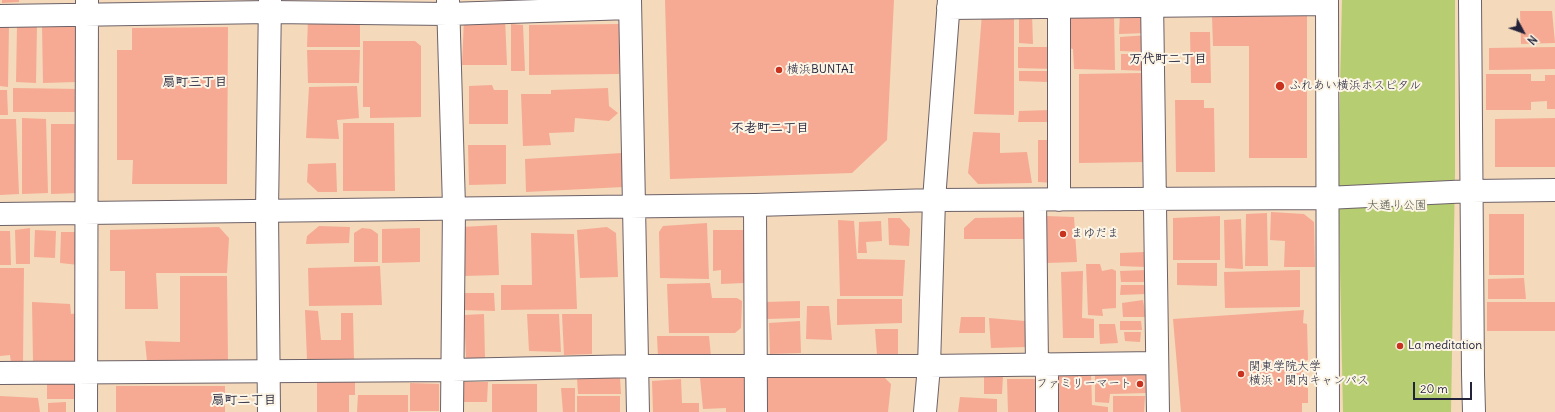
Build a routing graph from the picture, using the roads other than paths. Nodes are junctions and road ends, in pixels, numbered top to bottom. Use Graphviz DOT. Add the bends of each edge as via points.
graph roads {
  1 [pos="1470,0"];
  2 [pos="1327,2"];
  3 [pos="1152,3"];
  4 [pos="630,4"];
  5 [pos="948,4"];
  6 [pos="1068,4"];
  7 [pos="270,6"];
  8 [pos="87,7"];
  9 [pos="448,7"];
  10 [pos="0,16"];
  11 [pos="1555,190"];
  12 [pos="1472,191"];
  13 [pos="1326,198"];
  14 [pos="1156,199"];
  15 [pos="934,200"];
  16 [pos="1035,200"];
  17 [pos="1059,200"];
  18 [pos="755,205"];
  19 [pos="634,206"];
  20 [pos="454,207"];
  21 [pos="267,211"];
  22 [pos="87,213"];
  23 [pos="0,214"];
  24 [pos="1157,363"];
  25 [pos="756,365"];
  26 [pos="1042,365"];
  27 [pos="638,366"];
  28 [pos="929,366"];
  29 [pos="452,370"];
  30 [pos="269,371"];
  31 [pos="86,372"];
  32 [pos="0,373"];
  33 [pos="86,412"];
  34 [pos="269,412"];
  35 [pos="452,412"];
  36 [pos="638,412"];
  37 [pos="756,412"];
  38 [pos="925,412"];
  39 [pos="1047,412"];
  40 [pos="1158,412"];
  41 [pos="1328,412"];
  42 [pos="1474,412"];
  1 -- 12 [label="street"];
  2 -- 3 [label="street"];
  2 -- 13 [label="street"];
  3 -- 6 [label="street"];
  3 -- 14 [label="street"];
  4 -- 9 [label="street"];
  4 -- 19 [label="street"];
  5 -- 6 [label="street"];
  5 -- 15 [label="street"];
  6 -- 17 [label="street"];
  7 -- 8 [label="street"];
  7 -- 9 [label="street"];
  7 -- 21 [label="street"];
  8 -- 10 [label="street"];
  8 -- 22 [label="street"];
  9 -- 20 [label="street"];
  11 -- 12 [label="street"];
  12 -- 13 [label="street"];
  12 -- 42 [label="street"];
  13 -- 14 [label="street"];
  13 -- 41 [label="street"];
  14 -- 17 [label="street"];
  14 -- 24 [label="street"];
  15 -- 16 [label="street"];
  15 -- 18 [label="street"];
  15 -- 28 [label="street"];
  16 -- 17 [label="street"];
  16 -- 26 [label="street"];
  18 -- 19 [label="street"];
  18 -- 25 [label="street"];
  19 -- 20 [label="street"];
  19 -- 27 [label="street"];
  20 -- 21 [label="street"];
  20 -- 29 [label="street"];
  21 -- 22 [label="street"];
  21 -- 30 [label="street"];
  22 -- 23 [label="street"];
  22 -- 31 [label="street"];
  24 -- 26 [label="street"];
  24 -- 40 [label="street"];
  25 -- 27 [label="street"];
  25 -- 28 [label="street"];
  25 -- 37 [label="street"];
  26 -- 28 [label="street"];
  26 -- 39 [label="street"];
  27 -- 29 [label="street"];
  27 -- 36 [label="street"];
  28 -- 38 [label="street"];
  29 -- 30 [label="street"];
  29 -- 35 [label="street"];
  30 -- 31 [label="street"];
  30 -- 34 [label="street"];
  31 -- 32 [label="street"];
  31 -- 33 [label="street"];
}
